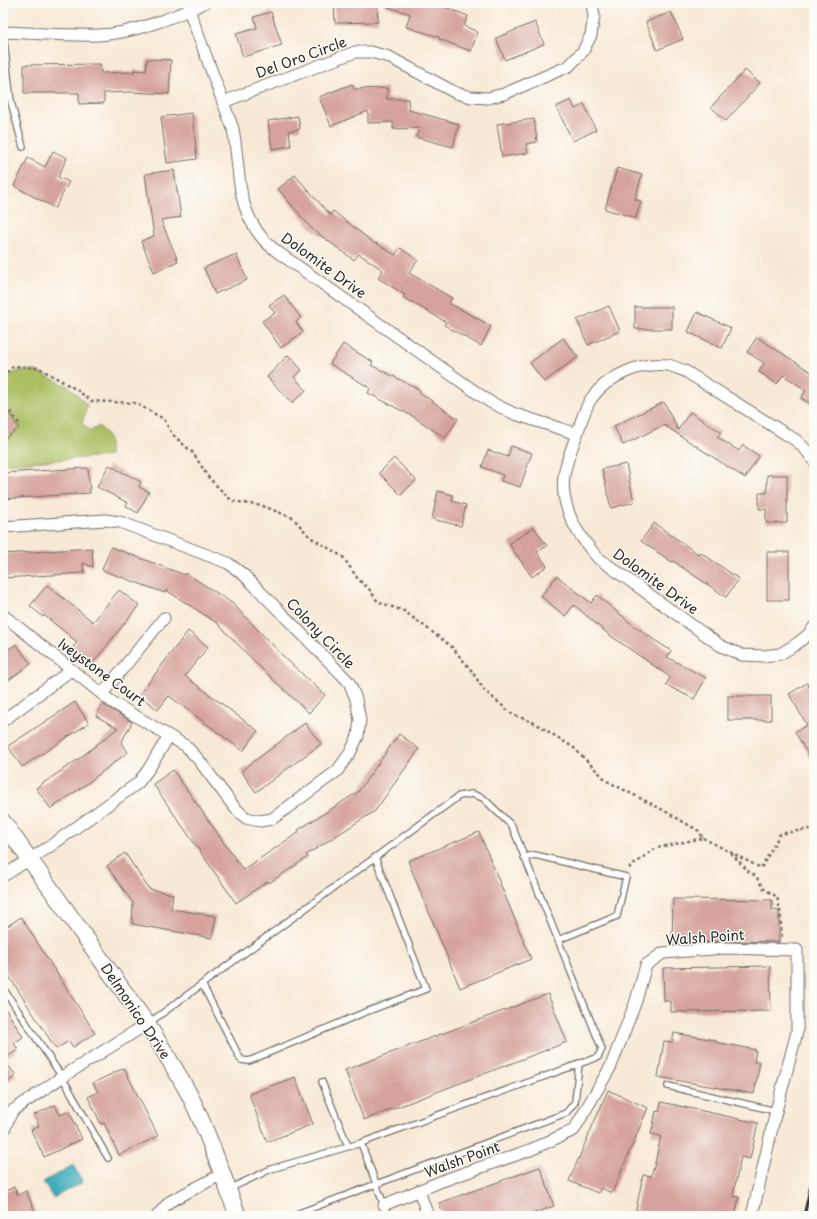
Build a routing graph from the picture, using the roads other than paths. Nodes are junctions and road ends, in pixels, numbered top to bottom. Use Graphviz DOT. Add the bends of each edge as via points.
graph roads {
  1 [pos="204,3"];
  2 [pos="592,3"];
  3 [pos="189,10"];
  4 [pos="3,32"];
  5 [pos="223,102"];
  6 [pos="23,147"];
  7 [pos="577,434"];
  8 [pos="814,461"];
  9 [pos="3,527"];
  10 [pos="3,615"];
  11 [pos="164,618"];
  12 [pos="814,627"];
  13 [pos="71,670"];
  14 [pos="102,694"];
  15 [pos="4,720"];
  16 [pos="169,736"];
  17 [pos="3,822"];
  18 [pos="375,857"];
  19 [pos="524,857"];
  20 [pos="29,859"];
  21 [pos="3,876"];
  22 [pos="558,940"];
  23 [pos="202,984"];
  24 [pos="3,988"];
  25 [pos="147,1024"];
  26 [pos="579,1063"];
  27 [pos="62,1077"];
  28 [pos="322,1082"];
  29 [pos="668,1086"];
  30 [pos="776,1111"];
  31 [pos="3,1132"];
  32 [pos="361,1143"];
  33 [pos="348,1146"];
  34 [pos="108,1158"];
  35 [pos="222,1174"];
  36 [pos="376,1184"];
  37 [pos="228,1189"];
  38 [pos="419,1191"];
  39 [pos="384,1205"];
  40 [pos="157,1216"];
  41 [pos="238,1216"];
  42 [pos="300,1216"];
  43 [pos="388,1216"];
  44 [pos="428,1216"];
  45 [pos="752,1216"];
  1 -- 3 [label="street"];
  2 -- 5 [label="street, Del Oro Circle" via="594,16 591,35 583,51 569,66 504,94 488,98 456,93 389,57 371,52 354,52"];
  3 -- 4 [label="street" via="123,32 99,35"];
  3 -- 5 [label="street, Dolomite Drive"];
  4 -- 6 [label="lane" via="11,102"];
  5 -- 7 [label="street, Dolomite Drive" via="233,130 239,189 244,207 263,240 490,402 514,414"];
  7 -- 8 [label="street, Dolomite Drive" via="590,401 612,379 632,369 669,365 685,371 797,441"];
  7 -- 12 [label="street, Dolomite Drive" via="565,467 565,500 572,520 598,558 721,646 742,655 780,654 809,634"];
  9 -- 16 [label="street, Colony Circle" via="105,520 120,522 228,563 245,576 349,682 360,720 358,736 337,771 272,819 260,821 246,818 235,808 198,759 186,746"];
  10 -- 13 [label="street, Iveystone Court"];
  11 -- 14 [label="street"];
  13 -- 14 [label="street, Iveystone Court"];
  13 -- 15 [label="street"];
  14 -- 16 [label="street, Iveystone Court"];
  16 -- 20 [label="street" via="138,783"];
  17 -- 20 [label="street, Delmonico Drive"];
  18 -- 19 [label="lane" via="459,796 472,794 483,798 512,826"];
  18 -- 23 [label="lane"];
  18 -- 23 [label="lane" via="426,989 249,1061 241,1060"];
  19 -- 22 [label="lane"];
  19 -- 22 [label="lane" via="535,855 626,877 617,916"];
  20 -- 21 [label="street"];
  20 -- 25 [label="street, Delmonico Drive"];
  22 -- 26 [label="lane" via="602,1049 598,1057"];
  23 -- 25 [label="lane"];
  24 -- 27 [label="lane"];
  25 -- 27 [label="street"];
  25 -- 35 [label="street, Delmonico Drive" via="192,1100"];
  26 -- 32 [label="lane"];
  26 -- 36 [label="lane" via="575,1102 566,1114"];
  27 -- 31 [label="street" via="12,1111"];
  27 -- 34 [label="lane"];
  28 -- 33 [label="lane"];
  29 -- 30 [label="lane"];
  30 -- 38 [label="street, Walsh Point" via="797,1032 797,950 724,948 663,953 646,965 636,1001 612,1066 574,1130 530,1150"];
  30 -- 45 [label="street, Walsh Point"];
  32 -- 33 [label="lane"];
  32 -- 36 [label="lane"];
  33 -- 37 [label="lane" via="271,1169"];
  35 -- 37 [label="street, Delmonico Drive"];
  35 -- 40 [label="street" via="169,1202"];
  36 -- 39 [label="lane"];
  36 -- 42 [label="lane" via="298,1213"];
  37 -- 41 [label="street, Delmonico Drive"];
  38 -- 39 [label="street, Walsh Point"];
  38 -- 44 [label="street, Walsh Point"];
  39 -- 43 [label="lane"];
}
